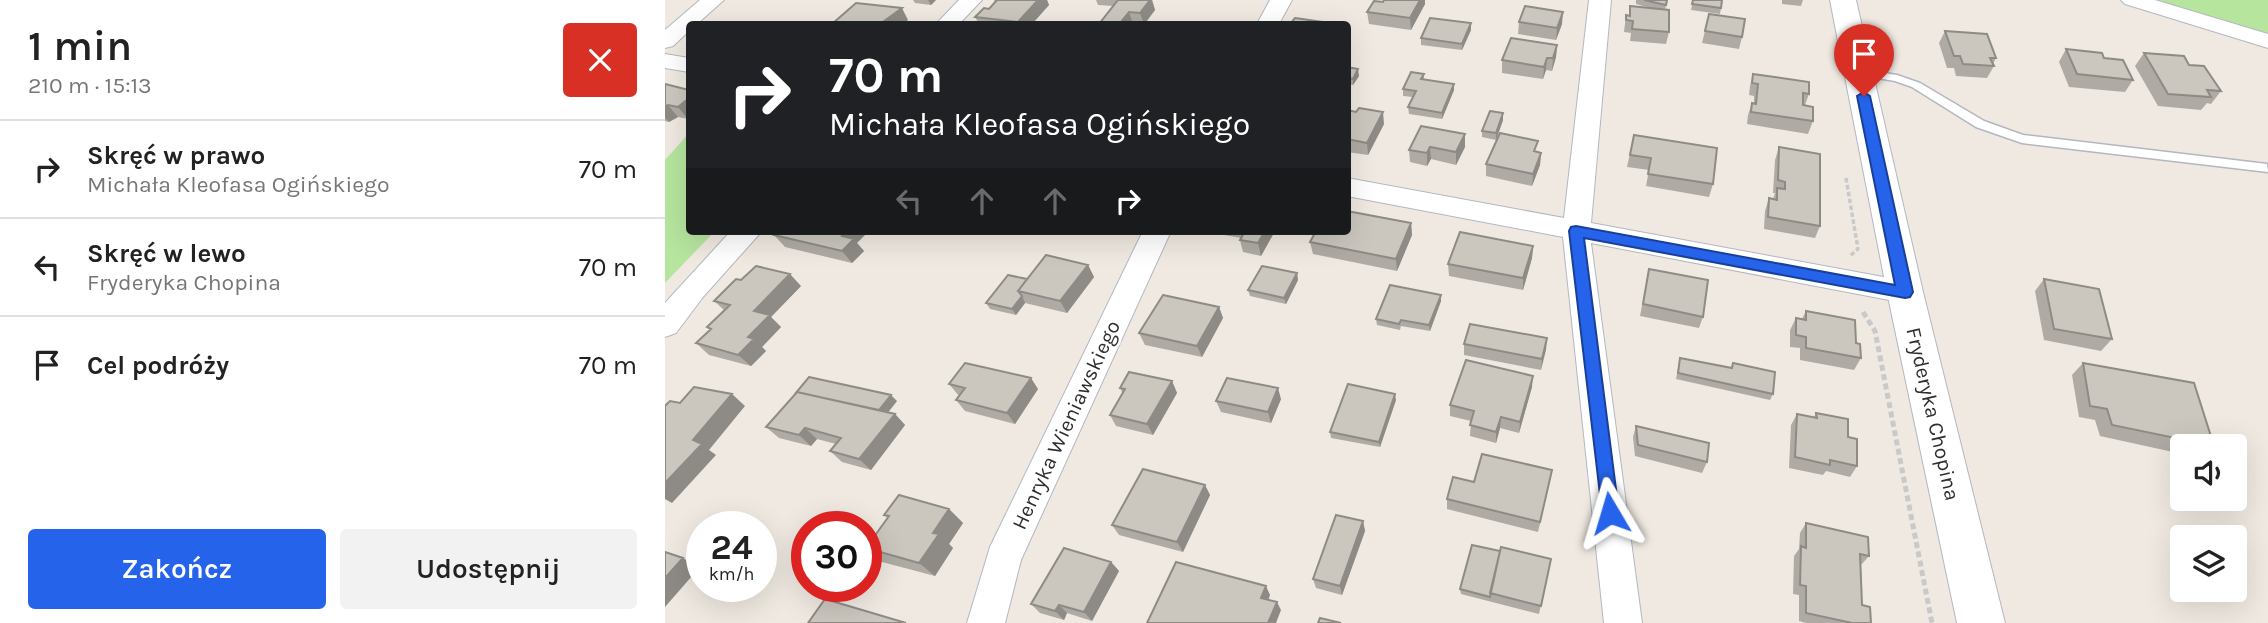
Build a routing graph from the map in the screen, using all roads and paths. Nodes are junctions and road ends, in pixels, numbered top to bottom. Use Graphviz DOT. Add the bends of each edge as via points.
graph roads {
  1 [pos="713,0"];
  2 [pos="971,0"];
  3 [pos="1281,0"];
  4 [pos="1600,0"];
  5 [pos="1843,0"];
  6 [pos="2132,0"];
  7 [pos="688,21"];
  8 [pos="950,21"];
  9 [pos="1270,21"];
  10 [pos="686,23"];
  11 [pos="665,41"];
  12 [pos="2268,41"];
  13 [pos="665,61"];
  14 [pos="686,64"];
  15 [pos="1858,72"];
  16 [pos="2267,168"];
  17 [pos="1351,188"];
  18 [pos="1576,231"];
  19 [pos="744,235"];
  20 [pos="1155,235"];
  21 [pos="1905,292"];
  22 [pos="665,325"];
  23 [pos="986,623"];
  24 [pos="1623,623"];
  25 [pos="1981,623"];
  1 -- 7 [label="street"];
  2 -- 8 [label="street"];
  3 -- 9 [label="street"];
  4 -- 18 [label="street"];
  5 -- 15 [label="street, Fryderyka Chopina"];
  6 -- 12 [label="street"];
  10 -- 11 [label="street"];
  13 -- 14 [label="street"];
  15 -- 16 [label="lane" via="1916,85 1980,124 2022,139"];
  15 -- 21 [label="street, Fryderyka Chopina"];
  17 -- 18 [label="street"];
  18 -- 21 [label="street"];
  18 -- 24 [label="street"];
  19 -- 22 [label="street"];
  20 -- 23 [label="street, Henryka Wieniawskiego" via="1003,559"];
  21 -- 25 [label="street, Fryderyka Chopina"];
}
